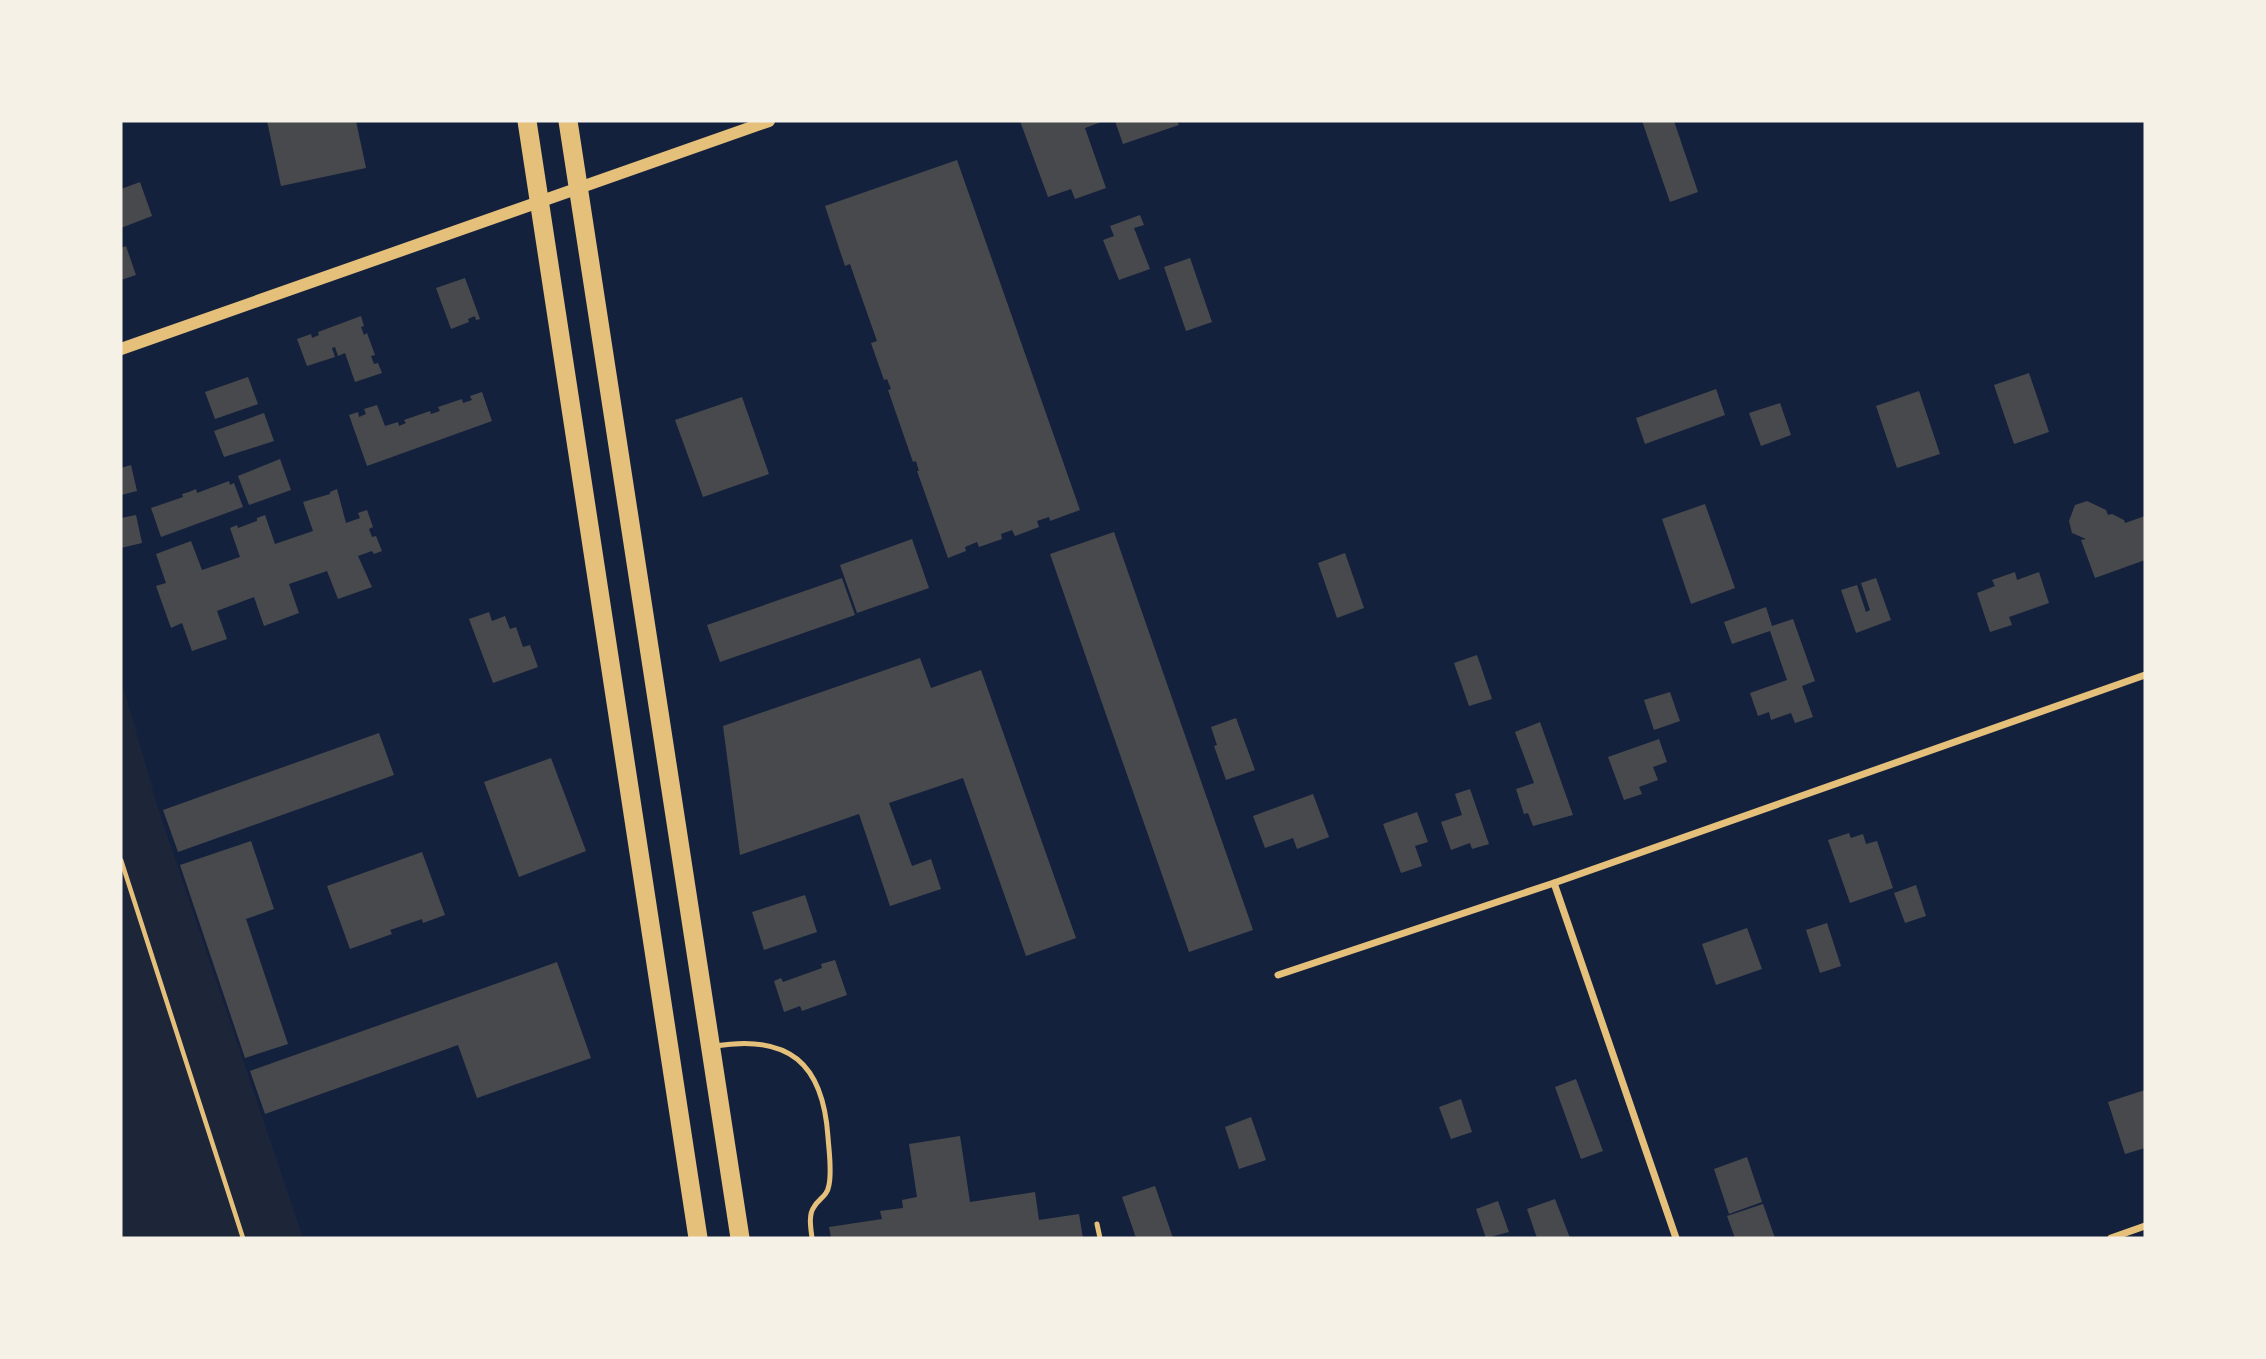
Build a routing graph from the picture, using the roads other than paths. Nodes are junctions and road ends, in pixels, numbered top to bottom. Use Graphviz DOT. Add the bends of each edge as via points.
graph roads {
  1 [pos="527,121"];
  2 [pos="568,121"];
  3 [pos="769,121"];
  4 [pos="578,189"];
  5 [pos="540,203"];
  6 [pos="121,349"];
  7 [pos="2145,675"];
  8 [pos="1554,883"];
  9 [pos="1278,975"];
  10 [pos="710,1047"];
  11 [pos="1097,1224"];
  12 [pos="2145,1226"];
  13 [pos="2129,1235"];
  14 [pos="698,1238"];
  15 [pos="740,1238"];
  16 [pos="813,1238"];
  17 [pos="1100,1238"];
  18 [pos="1676,1238"];
  19 [pos="2111,1238"];
  1 -- 5 [label="highway"];
  2 -- 4 [label="highway"];
  3 -- 4 [label="street"];
  4 -- 5 [label="street"];
  4 -- 10 [label="highway"];
  5 -- 6 [label="street"];
  5 -- 14 [label="highway"];
  7 -- 8 [label="street"];
  8 -- 9 [label="street"];
  8 -- 18 [label="street"];
  10 -- 15 [label="highway"];
  10 -- 16 [label="lane" via="741,1042 781,1048 813,1077 826,1112 830,1183 814,1207"];
  11 -- 17 [label="lane"];
  12 -- 13 [label="street"];
  13 -- 19 [label="street"];
}
